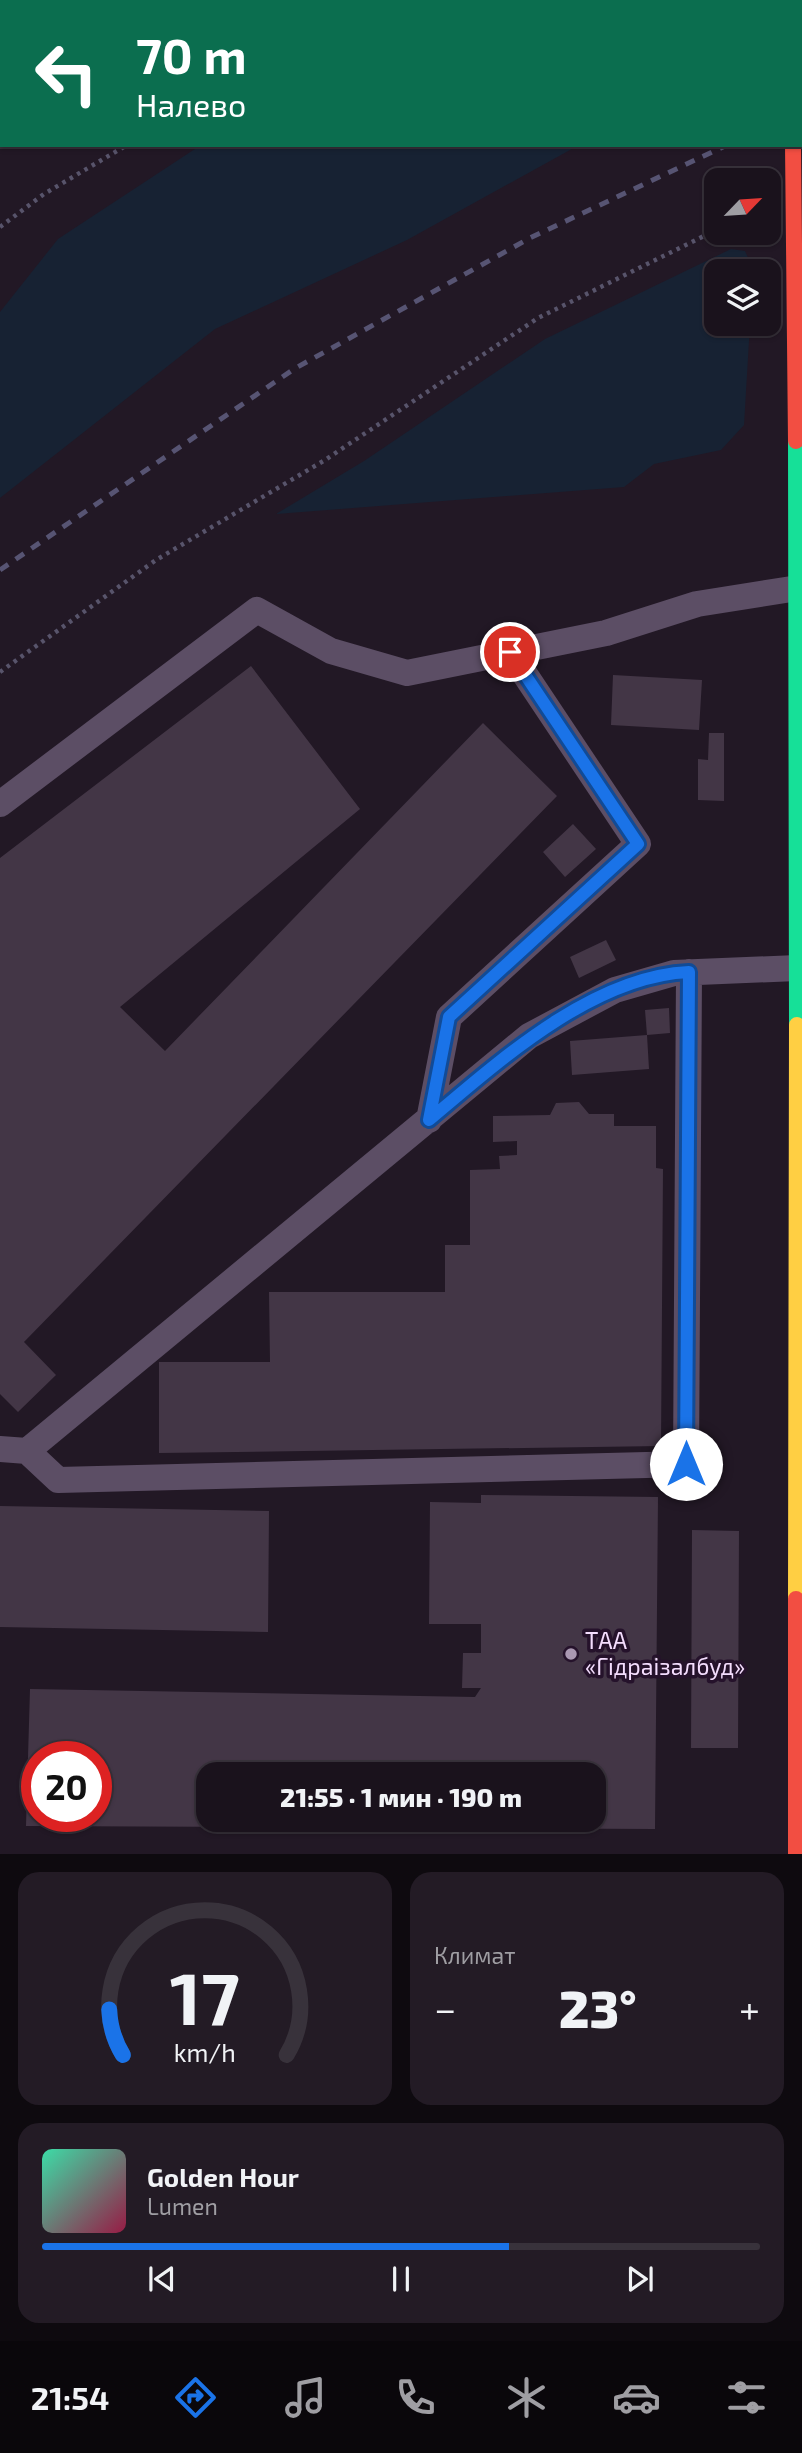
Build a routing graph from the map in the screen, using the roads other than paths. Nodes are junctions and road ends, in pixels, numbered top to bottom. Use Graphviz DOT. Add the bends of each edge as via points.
graph roads {
  1 [pos="793,147"];
  2 [pos="798,588"];
  3 [pos="510,652"];
  4 [pos="0,804"];
  5 [pos="797,968"];
  6 [pos="689,972"];
  7 [pos="429,1120"];
  8 [pos="0,1449"];
  9 [pos="27,1451"];
  10 [pos="796,1854"];
  1 -- 2 [label="main road"];
  2 -- 3 [label="lane" via="697,604 606,633"];
  2 -- 5 [label="main road"];
  3 -- 4 [label="lane" via="407,673 331,650 257,610"];
  3 -- 7 [label="lane" via="638,844 449,1017"];
  5 -- 6 [label="lane"];
  5 -- 10 [label="main road"];
  6 -- 7 [label="lane" via="615,990 529,1036"];
  6 -- 9 [label="lane" via="686,1464 58,1480"];
  7 -- 9 [label="lane"];
  8 -- 9 [label="lane"];
}
